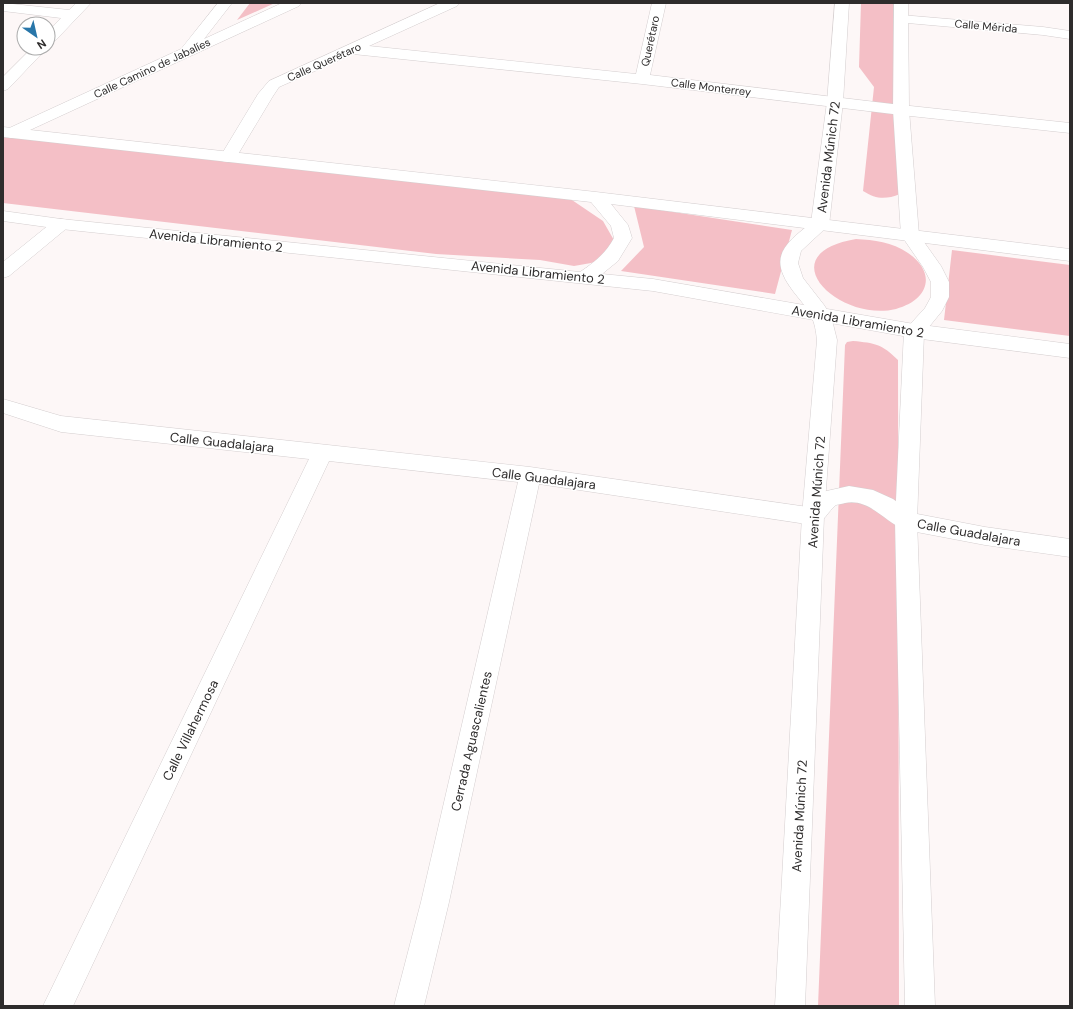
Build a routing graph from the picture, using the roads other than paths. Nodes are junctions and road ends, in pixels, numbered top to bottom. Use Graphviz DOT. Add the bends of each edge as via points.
graph roads {
  1 [pos="84,3"];
  2 [pos="225,3"];
  3 [pos="294,3"];
  4 [pos="452,3"];
  5 [pos="659,3"];
  6 [pos="842,3"];
  7 [pos="3,7"];
  8 [pos="901,11"];
  9 [pos="72,15"];
  10 [pos="56,32"];
  11 [pos="1070,35"];
  12 [pos="351,49"];
  13 [pos="185,53"];
  14 [pos="32,56"];
  15 [pos="642,79"];
  16 [pos="3,86"];
  17 [pos="836,102"];
  18 [pos="901,110"];
  19 [pos="1070,128"];
  20 [pos="7,133"];
  21 [pos="228,157"];
  22 [pos="596,197"];
  23 [pos="3,216"];
  24 [pos="61,224"];
  25 [pos="820,225"];
  26 [pos="910,235"];
  27 [pos="1070,256"];
  28 [pos="3,272"];
  29 [pos="585,277"];
  30 [pos="821,315"];
  31 [pos="914,331"];
  32 [pos="1070,351"];
  33 [pos="3,406"];
  34 [pos="322,453"];
  35 [pos="530,475"];
  36 [pos="813,516"];
  37 [pos="906,521"];
  38 [pos="1070,548"];
  39 [pos="58,1006"];
  40 [pos="409,1006"];
  41 [pos="790,1006"];
  42 [pos="920,1006"];
  1 -- 9 [label="main road"];
  2 -- 13 [label="main road"];
  3 -- 13 [label="main road, Calle Camino de Jabalíes"];
  4 -- 12 [label="main road, Calle Querétaro"];
  5 -- 15 [label="main road, Querétaro"];
  6 -- 17 [label="main road, Avenida Múnich 72"];
  7 -- 9 [label="main road"];
  8 -- 11 [label="main road, Calle Mérida"];
  8 -- 18 [label="main road"];
  9 -- 10 [label="main road"];
  12 -- 15 [label="main road, Calle Monterrey"];
  12 -- 21 [label="main road, Calle Querétaro" via="274,84"];
  13 -- 20 [label="main road, Calle Camino de Jabalíes"];
  14 -- 16 [label="main road"];
  15 -- 17 [label="main road, Calle Monterrey"];
  17 -- 18 [label="main road, Calle Monterrey"];
  17 -- 25 [label="main road, Avenida Múnich 72"];
  18 -- 19 [label="main road, Calle Monterrey"];
  18 -- 26 [label="main road"];
  20 -- 21 [label="main road"];
  21 -- 22 [label="main road"];
  22 -- 25 [label="main road"];
  22 -- 29 [label="main road" via="619,225 623,238 616,252"];
  23 -- 24 [label="main road, Avenida Libramiento 2"];
  24 -- 28 [label="main road"];
  24 -- 29 [label="main road, Avenida Libramiento 2"];
  25 -- 26 [label="main road"];
  25 -- 30 [label="main road, Avenida Múnich 72" via="789,255 789,270"];
  26 -- 27 [label="main road"];
  26 -- 31 [label="main road" via="940,282 940,297 932,311"];
  29 -- 30 [label="main road, Avenida Libramiento 2" via="653,285"];
  30 -- 31 [label="main road, Avenida Libramiento 2"];
  30 -- 36 [label="main road, Avenida Múnich 72" via="827,340"];
  31 -- 32 [label="main road, Avenida Libramiento 2"];
  31 -- 37 [label="main road"];
  33 -- 34 [label="main road, Calle Guadalajara" via="61,424"];
  34 -- 35 [label="main road, Calle Guadalajara"];
  34 -- 39 [label="main road, Calle Villahermosa"];
  35 -- 36 [label="main road, Calle Guadalajara"];
  35 -- 40 [label="main road, Cerrada Aguascalientes" via="435,902"];
  36 -- 37 [label="main road, Calle Guadalajara" via="830,498 849,494 865,496 885,505"];
  36 -- 41 [label="main road, Avenida Múnich 72"];
  37 -- 38 [label="main road, Calle Guadalajara"];
  37 -- 42 [label="main road"];
}
